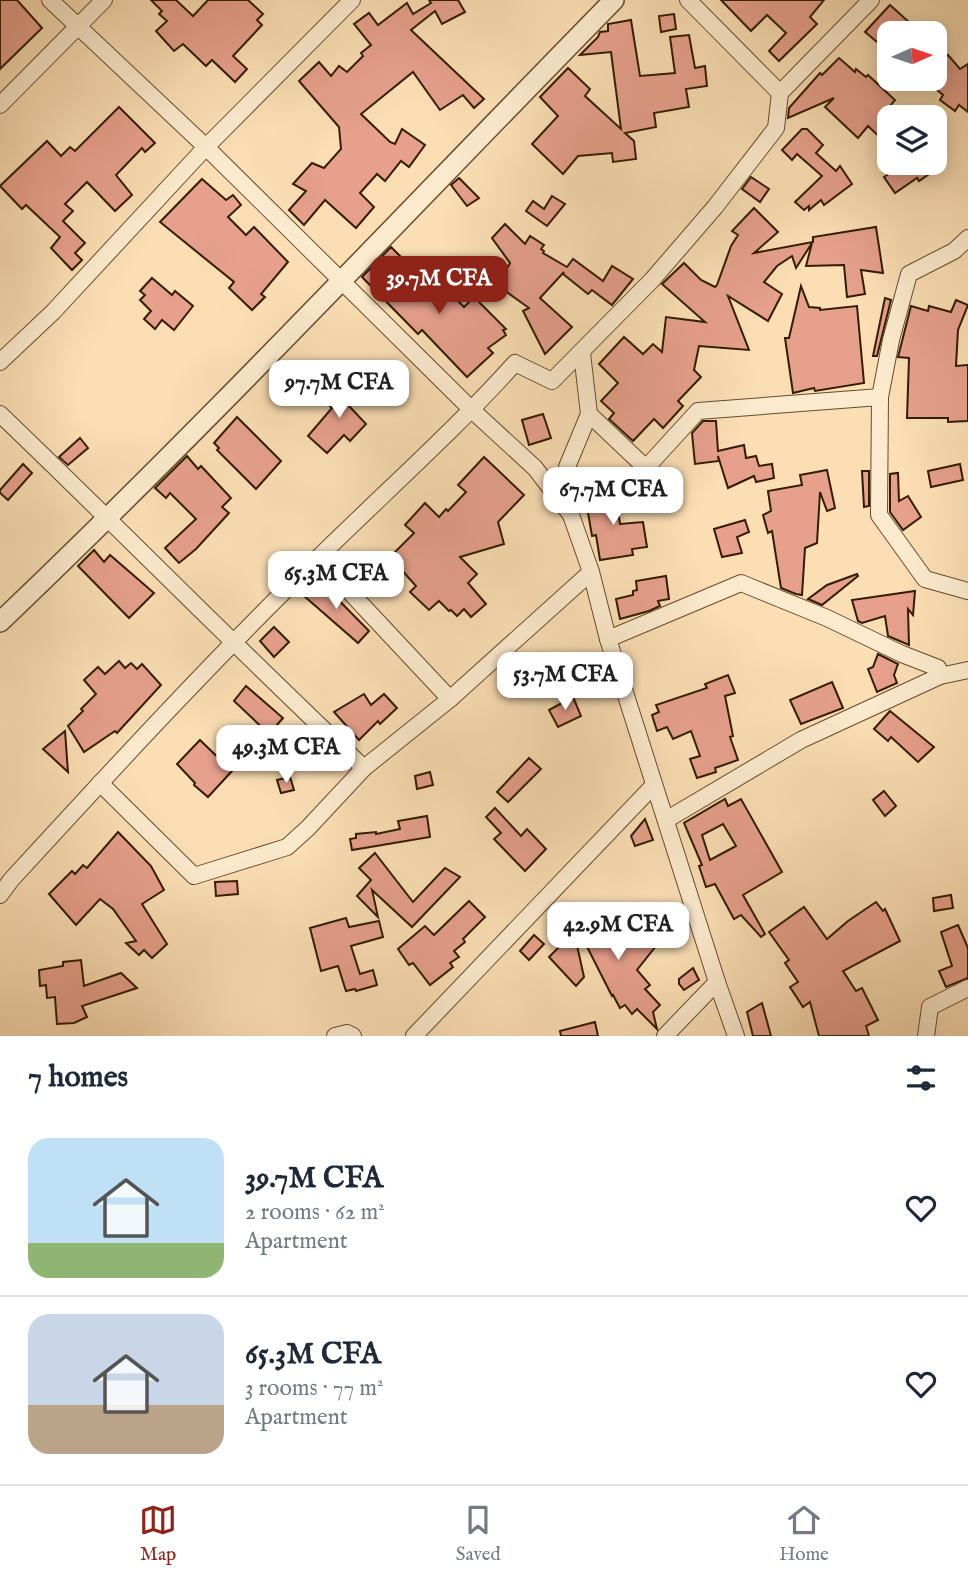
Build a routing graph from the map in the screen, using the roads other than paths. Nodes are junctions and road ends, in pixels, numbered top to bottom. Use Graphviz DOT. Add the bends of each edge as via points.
graph roads {
  1 [pos="50,0"];
  2 [pos="104,0"];
  3 [pos="352,0"];
  4 [pos="614,0"];
  5 [pos="688,0"];
  6 [pos="871,0"];
  7 [pos="78,27"];
  8 [pos="780,93"];
  9 [pos="0,105"];
  10 [pos="206,147"];
  11 [pos="968,238"];
  12 [pos="342,281"];
  13 [pos="582,353"];
  14 [pos="0,362"];
  15 [pos="880,397"];
  16 [pos="473,411"];
  17 [pos="0,414"];
  18 [pos="589,414"];
  19 [pos="571,515"];
  20 [pos="109,518"];
  21 [pos="318,558"];
  22 [pos="592,572"];
  23 [pos="968,591"];
  24 [pos="0,622"];
  25 [pos="608,639"];
  26 [pos="234,645"];
  27 [pos="968,670"];
  28 [pos="940,676"];
  29 [pos="450,699"];
  30 [pos="364,768"];
  31 [pos="100,783"];
  32 [pos="654,785"];
  33 [pos="666,820"];
  34 [pos="0,895"];
  35 [pos="717,982"];
  36 [pos="968,988"];
  37 [pos="335,1036"];
  38 [pos="353,1036"];
  39 [pos="414,1036"];
  40 [pos="665,1036"];
  41 [pos="736,1036"];
  42 [pos="926,1036"];
  1 -- 7 [label="street"];
  2 -- 7 [label="street"];
  3 -- 10 [label="street"];
  4 -- 12 [label="street"];
  5 -- 8 [label="street"];
  6 -- 8 [label="street"];
  7 -- 9 [label="street"];
  7 -- 10 [label="street"];
  8 -- 13 [label="street" via="776,128 706,218"];
  10 -- 12 [label="street"];
  10 -- 14 [label="street"];
  11 -- 15 [label="street" via="909,274"];
  12 -- 16 [label="street"];
  12 -- 20 [label="street"];
  13 -- 16 [label="street" via="552,381 515,363"];
  13 -- 18 [label="street"];
  15 -- 18 [label="street" via="698,411 646,468"];
  15 -- 23 [label="street" via="879,514 925,579"];
  16 -- 19 [label="street" via="535,468"];
  16 -- 21 [label="street"];
  17 -- 20 [label="street"];
  18 -- 19 [label="street" via="567,467"];
  19 -- 22 [label="street"];
  20 -- 24 [label="street"];
  20 -- 26 [label="street"];
  21 -- 26 [label="street"];
  21 -- 29 [label="street"];
  22 -- 25 [label="street"];
  22 -- 29 [label="street"];
  25 -- 28 [label="street" via="741,583 938,668"];
  25 -- 32 [label="street"];
  26 -- 30 [label="street"];
  26 -- 31 [label="street"];
  27 -- 28 [label="street"];
  28 -- 33 [label="street" via="802,740"];
  29 -- 30 [label="street"];
  30 -- 31 [label="street" via="287,847 194,876"];
  31 -- 34 [label="street"];
  32 -- 33 [label="street"];
  32 -- 39 [label="street"];
  33 -- 35 [label="street"];
  35 -- 40 [label="street"];
  35 -- 41 [label="street"];
  36 -- 42 [label="street" via="930,1007"];
  37 -- 38 [label="street" via="347,1032"];
}
